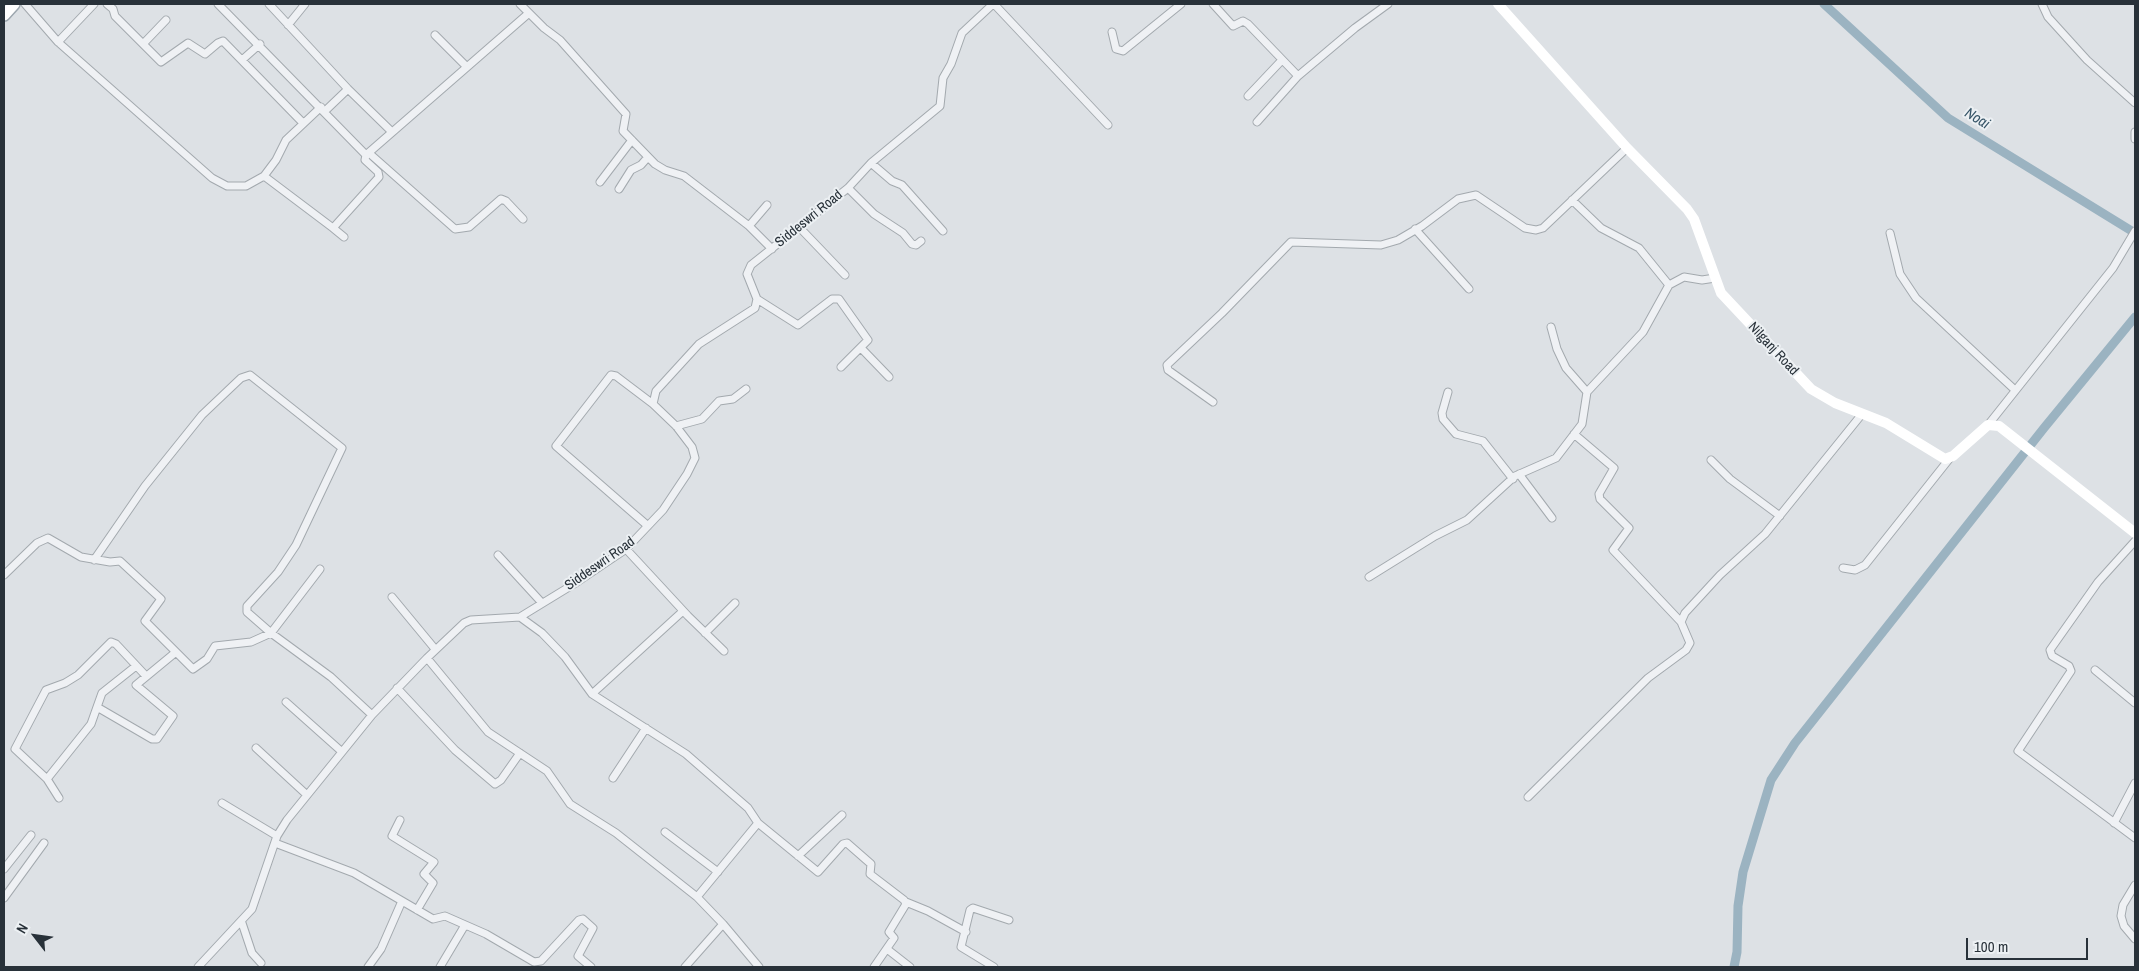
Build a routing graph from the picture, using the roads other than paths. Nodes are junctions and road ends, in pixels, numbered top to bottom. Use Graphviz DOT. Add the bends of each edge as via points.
graph roads {
  1 [pos="14,4"];
  2 [pos="25,4"];
  3 [pos="94,4"];
  4 [pos="108,4"];
  5 [pos="218,4"];
  6 [pos="231,4"];
  7 [pos="269,4"];
  8 [pos="305,4"];
  9 [pos="520,4"];
  10 [pos="994,4"];
  11 [pos="1181,4"];
  12 [pos="1213,4"];
  13 [pos="1388,4"];
  14 [pos="1498,4"];
  15 [pos="2042,4"];
  16 [pos="226,10"];
  17 [pos="529,13"];
  18 [pos="4,15"];
  19 [pos="166,20"];
  20 [pos="288,25"];
  21 [pos="1112,32"];
  22 [pos="435,35"];
  23 [pos="58,42"];
  24 [pos="143,44"];
  25 [pos="260,44"];
  26 [pos="242,60"];
  27 [pos="1282,60"];
  28 [pos="467,68"];
  29 [pos="1298,76"];
  30 [pos="348,89"];
  31 [pos="1248,96"];
  32 [pos="2135,103"];
  33 [pos="323,109"];
  34 [pos="1257,122"];
  35 [pos="303,123"];
  36 [pos="1108,125"];
  37 [pos="392,132"];
  38 [pos="2135,132"];
  39 [pos="2135,139"];
  40 [pos="632,140"];
  41 [pos="1627,148"];
  42 [pos="368,154"];
  43 [pos="648,157"];
  44 [pos="871,163"];
  45 [pos="264,176"];
  46 [pos="600,182"];
  47 [pos="848,188"];
  48 [pos="619,189"];
  49 [pos="1572,200"];
  50 [pos="768,205"];
  51 [pos="523,219"];
  52 [pos="749,226"];
  53 [pos="334,228"];
  54 [pos="800,228"];
  55 [pos="1415,229"];
  56 [pos="943,231"];
  57 [pos="2135,231"];
  58 [pos="1890,233"];
  59 [pos="344,237"];
  60 [pos="921,241"];
  61 [pos="772,248"];
  62 [pos="845,275"];
  63 [pos="1715,278"];
  64 [pos="1669,285"];
  65 [pos="1470,289"];
  66 [pos="757,299"];
  67 [pos="1551,327"];
  68 [pos="861,348"];
  69 [pos="841,367"];
  70 [pos="889,377"];
  71 [pos="746,389"];
  72 [pos="2016,390"];
  73 [pos="1448,392"];
  74 [pos="1587,392"];
  75 [pos="1213,402"];
  76 [pos="653,404"];
  77 [pos="1862,414"];
  78 [pos="1988,425"];
  79 [pos="676,426"];
  80 [pos="1574,434"];
  81 [pos="1950,458"];
  82 [pos="1711,460"];
  83 [pos="1519,474"];
  84 [pos="1513,479"];
  85 [pos="1780,516"];
  86 [pos="1552,518"];
  87 [pos="648,526"];
  88 [pos="2135,533"];
  89 [pos="2135,541"];
  90 [pos="626,549"];
  91 [pos="498,555"];
  92 [pos="94,560"];
  93 [pos="1843,568"];
  94 [pos="320,569"];
  95 [pos="4,575"];
  96 [pos="1369,577"];
  97 [pos="392,597"];
  98 [pos="542,603"];
  99 [pos="735,604"];
  100 [pos="683,611"];
  101 [pos="520,617"];
  102 [pos="1681,622"];
  103 [pos="271,633"];
  104 [pos="705,633"];
  105 [pos="436,649"];
  106 [pos="724,651"];
  107 [pos="176,652"];
  108 [pos="427,658"];
  109 [pos="136,666"];
  110 [pos="2095,670"];
  111 [pos="146,676"];
  112 [pos="397,688"];
  113 [pos="592,694"];
  114 [pos="286,702"];
  115 [pos="2135,703"];
  116 [pos="97,707"];
  117 [pos="372,715"];
  118 [pos="646,728"];
  119 [pos="256,748"];
  120 [pos="341,751"];
  121 [pos="520,754"];
  122 [pos="613,778"];
  123 [pos="47,779"];
  124 [pos="2135,783"];
  125 [pos="307,795"];
  126 [pos="1528,797"];
  127 [pos="59,798"];
  128 [pos="222,803"];
  129 [pos="842,815"];
  130 [pos="400,820"];
  131 [pos="758,823"];
  132 [pos="2114,823"];
  133 [pos="665,832"];
  134 [pos="31,835"];
  135 [pos="2135,838"];
  136 [pos="276,840"];
  137 [pos="44,843"];
  138 [pos="798,856"];
  139 [pos="4,868"];
  140 [pos="718,872"];
  141 [pos="2135,885"];
  142 [pos="697,897"];
  143 [pos="4,898"];
  144 [pos="402,901"];
  145 [pos="906,902"];
  146 [pos="418,910"];
  147 [pos="1009,920"];
  148 [pos="242,922"];
  149 [pos="723,924"];
  150 [pos="465,925"];
  151 [pos="966,932"];
  152 [pos="2135,939"];
  153 [pos="887,949"];
  154 [pos="261,962"];
  155 [pos="198,967"];
  156 [pos="368,967"];
  157 [pos="440,967"];
  158 [pos="591,967"];
  159 [pos="686,967"];
  160 [pos="759,967"];
  161 [pos="874,967"];
  162 [pos="910,967"];
  163 [pos="994,967"];
  1 -- 18 [label="main road"];
  2 -- 23 [label="street"];
  3 -- 23 [label="street"];
  4 -- 24 [label="street" via="115,16"];
  5 -- 16 [label="street"];
  6 -- 16 [label="street"];
  7 -- 20 [label="street"];
  8 -- 20 [label="street"];
  9 -- 17 [label="street"];
  10 -- 36 [label="street"];
  10 -- 44 [label="street, Siddeswri Road" via="962,33 943,78 940,106"];
  11 -- 21 [label="street" via="1127,49 1119,51 1116,48"];
  12 -- 27 [label="street" via="1232,26 1243,22 1248,24"];
  13 -- 29 [label="street"];
  14 -- 41 [label="street, Nilganj Road"];
  15 -- 32 [label="street" via="2048,17 2086,60"];
  16 -- 25 [label="street"];
  17 -- 28 [label="street"];
  17 -- 40 [label="street" via="560,40 626,114 622,130"];
  19 -- 24 [label="street"];
  20 -- 30 [label="street"];
  22 -- 28 [label="street"];
  23 -- 45 [label="street" via="212,178 227,186 239,187"];
  24 -- 26 [label="street" via="162,62 188,43 205,54 223,41"];
  25 -- 26 [label="street"];
  25 -- 33 [label="street"];
  26 -- 35 [label="street"];
  27 -- 29 [label="street"];
  27 -- 31 [label="street"];
  28 -- 37 [label="street"];
  29 -- 34 [label="street"];
  30 -- 33 [label="street"];
  30 -- 37 [label="street"];
  33 -- 35 [label="street"];
  33 -- 42 [label="street"];
  35 -- 45 [label="street" via="286,140"];
  37 -- 42 [label="street"];
  38 -- 39 [label="street"];
  40 -- 43 [label="street"];
  40 -- 46 [label="street"];
  41 -- 49 [label="street"];
  41 -- 63 [label="street, Nilganj Road" via="1687,208"];
  42 -- 51 [label="street" via="455,229 469,227 501,199"];
  42 -- 53 [label="street" via="365,160 379,177"];
  43 -- 48 [label="street" via="631,170"];
  43 -- 52 [label="street" via="661,168 684,176"];
  44 -- 47 [label="street, Siddeswri Road"];
  44 -- 56 [label="street" via="892,182 901,183"];
  45 -- 53 [label="street"];
  47 -- 54 [label="street, Siddeswri Road"];
  47 -- 60 [label="street" via="874,214 904,233 912,244"];
  49 -- 55 [label="street" via="1543,228 1531,231 1484,198 1465,196"];
  49 -- 64 [label="street" via="1601,228 1639,248"];
  50 -- 52 [label="street"];
  52 -- 61 [label="street"];
  53 -- 59 [label="street"];
  54 -- 61 [label="street, Siddeswri Road"];
  54 -- 62 [label="street"];
  55 -- 65 [label="street"];
  55 -- 75 [label="street" via="1382,245 1295,241 1288,244 1222,314 1167,365 1168,370"];
  57 -- 72 [label="street" via="2113,268"];
  58 -- 72 [label="street" via="1900,274 1916,298"];
  61 -- 66 [label="street, Siddeswri Road" via="748,269 747,280"];
  63 -- 64 [label="street" via="1684,277"];
  63 -- 77 [label="street, Nilganj Road" via="1725,299 1811,389"];
  64 -- 74 [label="street" via="1643,332"];
  66 -- 68 [label="street" via="798,325 837,298 868,338"];
  66 -- 76 [label="street" via="752,312 724,326 688,355 656,390"];
  67 -- 74 [label="street" via="1566,368"];
  68 -- 69 [label="street"];
  68 -- 70 [label="street"];
  71 -- 79 [label="street" via="733,399 719,401 702,419"];
  72 -- 78 [label="street"];
  73 -- 84 [label="street" via="1443,420 1456,434 1483,441"];
  74 -- 80 [label="street" via="1582,424"];
  76 -- 79 [label="street, Siddeswri Road"];
  76 -- 87 [label="street, Siddeswri Road" via="616,376 611,376 556,446"];
  77 -- 81 [label="street, Nilganj Road" via="1905,433 1939,456"];
  77 -- 85 [label="street"];
  78 -- 81 [label="street"];
  78 -- 88 [label="street" via="1999,426 2018,438"];
  79 -- 87 [label="street, Siddeswri Road" via="692,447 695,458 663,510"];
  80 -- 83 [label="street" via="1556,458"];
  80 -- 102 [label="street" via="1614,468 1599,496 1629,528 1613,550"];
  81 -- 93 [label="street" via="1865,565 1856,570"];
  82 -- 85 [label="street"];
  83 -- 84 [label="street"];
  83 -- 86 [label="street"];
  84 -- 96 [label="street" via="1466,520"];
  85 -- 102 [label="street" via="1699,597"];
  87 -- 90 [label="street, Siddeswri Road"];
  89 -- 132 [label="street" via="2098,582 2050,650 2052,656 2069,666 2071,671 2018,751"];
  90 -- 98 [label="street, Siddeswri Road"];
  90 -- 100 [label="street"];
  91 -- 98 [label="street"];
  92 -- 95 [label="street" via="45,539"];
  92 -- 103 [label="street" via="136,498 197,421 241,378 250,375 342,448 296,545 247,606 247,612"];
  92 -- 107 [label="street" via="120,560 159,598 160,602 145,620"];
  94 -- 103 [label="street"];
  97 -- 105 [label="street"];
  98 -- 101 [label="street, Siddeswri Road"];
  99 -- 104 [label="street"];
  100 -- 104 [label="street"];
  100 -- 113 [label="street"];
  101 -- 105 [label="street, Siddeswri Road" via="468,622"];
  101 -- 113 [label="street" via="565,658"];
  102 -- 126 [label="street" via="1690,643 1686,650 1648,678"];
  103 -- 107 [label="street" via="248,643 215,646 207,659 193,669"];
  103 -- 117 [label="street" via="331,677"];
  104 -- 106 [label="street"];
  105 -- 108 [label="street, Siddeswri Road"];
  107 -- 111 [label="street"];
  108 -- 112 [label="street, Siddeswri Road"];
  108 -- 121 [label="street" via="488,732"];
  109 -- 111 [label="street"];
  109 -- 116 [label="street" via="102,693"];
  109 -- 123 [label="street" via="111,642 78,675 46,690 15,749"];
  110 -- 115 [label="street"];
  111 -- 116 [label="street" via="136,686 173,716 157,739"];
  112 -- 117 [label="street, Siddeswri Road"];
  112 -- 121 [label="street" via="455,750 495,784"];
  113 -- 118 [label="street"];
  114 -- 120 [label="street"];
  116 -- 123 [label="street" via="91,724"];
  117 -- 120 [label="street, Siddeswri Road"];
  118 -- 122 [label="street"];
  118 -- 131 [label="street" via="686,754 739,798"];
  119 -- 125 [label="street"];
  120 -- 125 [label="street, Siddeswri Road"];
  121 -- 142 [label="street" via="550,773 570,804 616,833"];
  123 -- 127 [label="street"];
  124 -- 132 [label="street"];
  125 -- 136 [label="street, Siddeswri Road"];
  128 -- 136 [label="street"];
  129 -- 138 [label="street"];
  130 -- 146 [label="street" via="392,836 434,862 424,874 433,883"];
  131 -- 138 [label="street"];
  131 -- 140 [label="street"];
  132 -- 135 [label="street"];
  133 -- 140 [label="street"];
  134 -- 139 [label="street"];
  136 -- 144 [label="street" via="354,874"];
  136 -- 148 [label="street, Siddeswri Road" via="256,901"];
  137 -- 143 [label="street"];
  138 -- 145 [label="street" via="818,872 847,843 871,864 870,874"];
  140 -- 142 [label="street"];
  141 -- 152 [label="street" via="2123,905 2121,916 2124,926"];
  142 -- 149 [label="street"];
  144 -- 146 [label="street"];
  144 -- 156 [label="street" via="381,949"];
  145 -- 151 [label="street"];
  145 -- 153 [label="street" via="890,931 894,937"];
  146 -- 150 [label="street" via="433,919 445,916"];
  147 -- 151 [label="street" via="971,908"];
  148 -- 154 [label="street" via="252,953"];
  148 -- 155 [label="street, Siddeswri Road"];
  149 -- 159 [label="street"];
  149 -- 160 [label="street"];
  150 -- 157 [label="street"];
  150 -- 158 [label="street" via="530,961 538,962 582,919 593,928 578,956"];
  151 -- 163 [label="street" via="963,949"];
  153 -- 161 [label="street"];
  153 -- 162 [label="street"];
}
